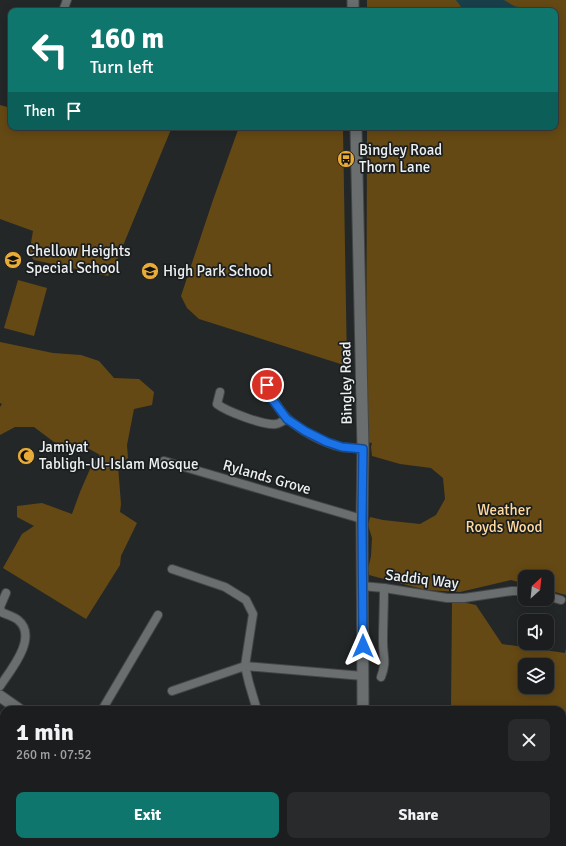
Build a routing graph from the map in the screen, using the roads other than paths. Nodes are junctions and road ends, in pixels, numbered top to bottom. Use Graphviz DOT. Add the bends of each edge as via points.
graph roads {
  1 [pos="356,130"];
  2 [pos="267,385"];
  3 [pos="220,392"];
  4 [pos="287,419"];
  5 [pos="363,449"];
  6 [pos="164,461"];
  7 [pos="362,519"];
  8 [pos="172,569"];
  9 [pos="362,586"];
  10 [pos="384,588"];
  11 [pos="518,591"];
  12 [pos="6,594"];
  13 [pos="554,598"];
  14 [pos="561,600"];
  15 [pos="0,613"];
  16 [pos="158,615"];
  17 [pos="245,666"];
  18 [pos="363,676"];
  19 [pos="382,677"];
  20 [pos="0,686"];
  21 [pos="172,691"];
  22 [pos="0,696"];
  23 [pos="14,706"];
  24 [pos="104,706"];
  25 [pos="256,706"];
  26 [pos="363,706"];
  1 -- 5 [label="main road, Bingley Road"];
  2 -- 4 [label="street" via="272,399"];
  3 -- 4 [label="street" via="217,404 240,416 276,424"];
  4 -- 5 [label="street" via="327,442 342,447"];
  5 -- 7 [label="main road, Bingley Road"];
  6 -- 7 [label="street, Rylands Grove"];
  7 -- 9 [label="main road, Bingley Road"];
  8 -- 17 [label="street" via="225,588 246,600 253,614"];
  9 -- 10 [label="street, Saddiq Way"];
  9 -- 18 [label="main road, Bingley Road"];
  10 -- 11 [label="street, Saddiq Way" via="447,598"];
  10 -- 19 [label="street" via="385,661"];
  12 -- 15 [label="street"];
  13 -- 14 [label="street"];
  15 -- 20 [label="street" via="18,619 24,628 25,638 23,650"];
  16 -- 24 [label="street"];
  17 -- 18 [label="street"];
  17 -- 21 [label="street"];
  17 -- 25 [label="street"];
  18 -- 26 [label="main road, Bingley Road"];
  22 -- 23 [label="main road"];
}
